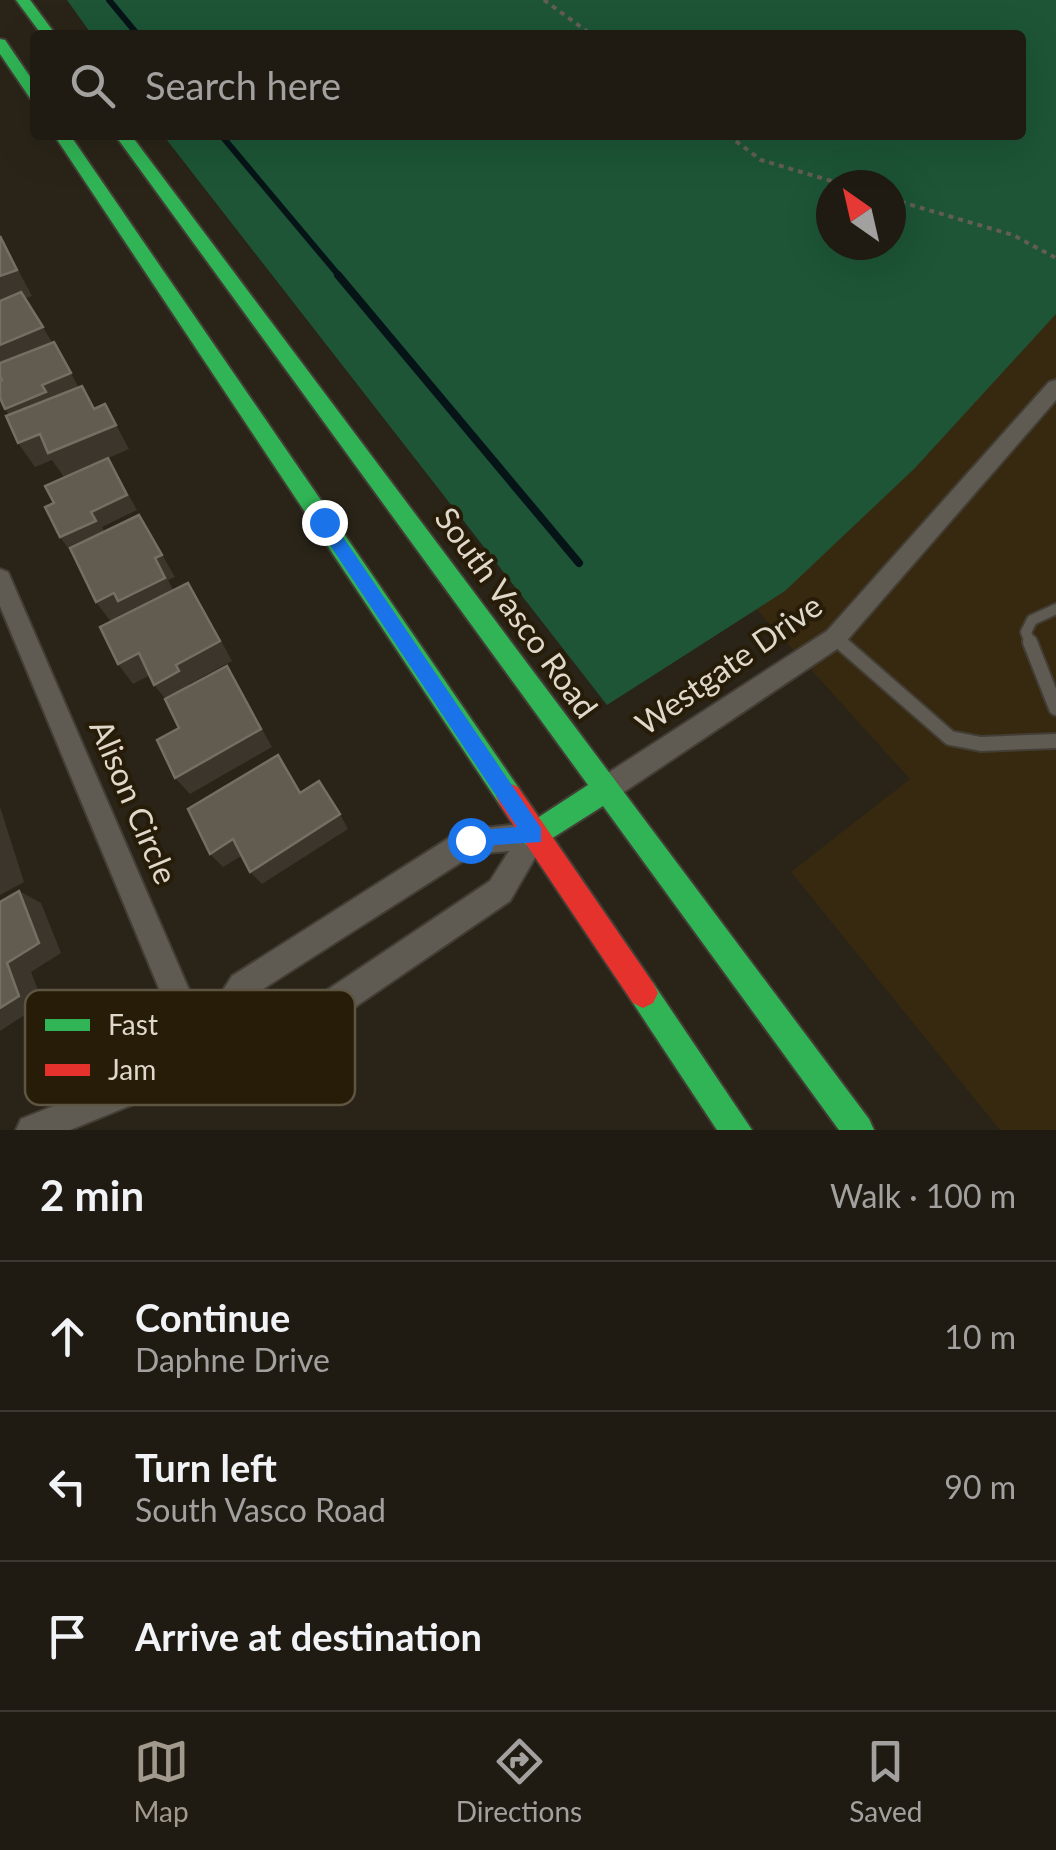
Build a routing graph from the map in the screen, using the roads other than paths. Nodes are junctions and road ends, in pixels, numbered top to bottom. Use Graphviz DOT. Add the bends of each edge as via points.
graph roads {
  1 [pos="23,0"];
  2 [pos="45,30"];
  3 [pos="0,43"];
  4 [pos="30,88"];
  5 [pos="65,140"];
  6 [pos="127,140"];
  7 [pos="1056,387"];
  8 [pos="0,579"];
  9 [pos="1056,608"];
  10 [pos="835,638"];
  11 [pos="1056,708"];
  12 [pos="1056,741"];
  13 [pos="606,789"];
  14 [pos="534,835"];
  15 [pos="175,990"];
  16 [pos="240,990"];
  17 [pos="354,990"];
  18 [pos="94,1105"];
  19 [pos="32,1130"];
  20 [pos="736,1130"];
  21 [pos="858,1130"];
  1 -- 2 [label="main road"];
  3 -- 4 [label="main road"];
  5 -- 14 [label="main road"];
  6 -- 13 [label="main road, South Vasco Road"];
  7 -- 10 [label="street, Westgate Drive"];
  8 -- 15 [label="street, Alison Circle"];
  9 -- 11 [label="lane" via="1032,620 1026,632"];
  10 -- 12 [label="lane" via="950,738 981,744"];
  10 -- 13 [label="street, Westgate Drive"];
  13 -- 14 [label="main road, Westgate Drive"];
  13 -- 21 [label="main road, South Vasco Road"];
  14 -- 16 [label="street" via="470,840"];
  14 -- 17 [label="street" via="500,891"];
  14 -- 20 [label="main road"];
  18 -- 19 [label="street"];
}
